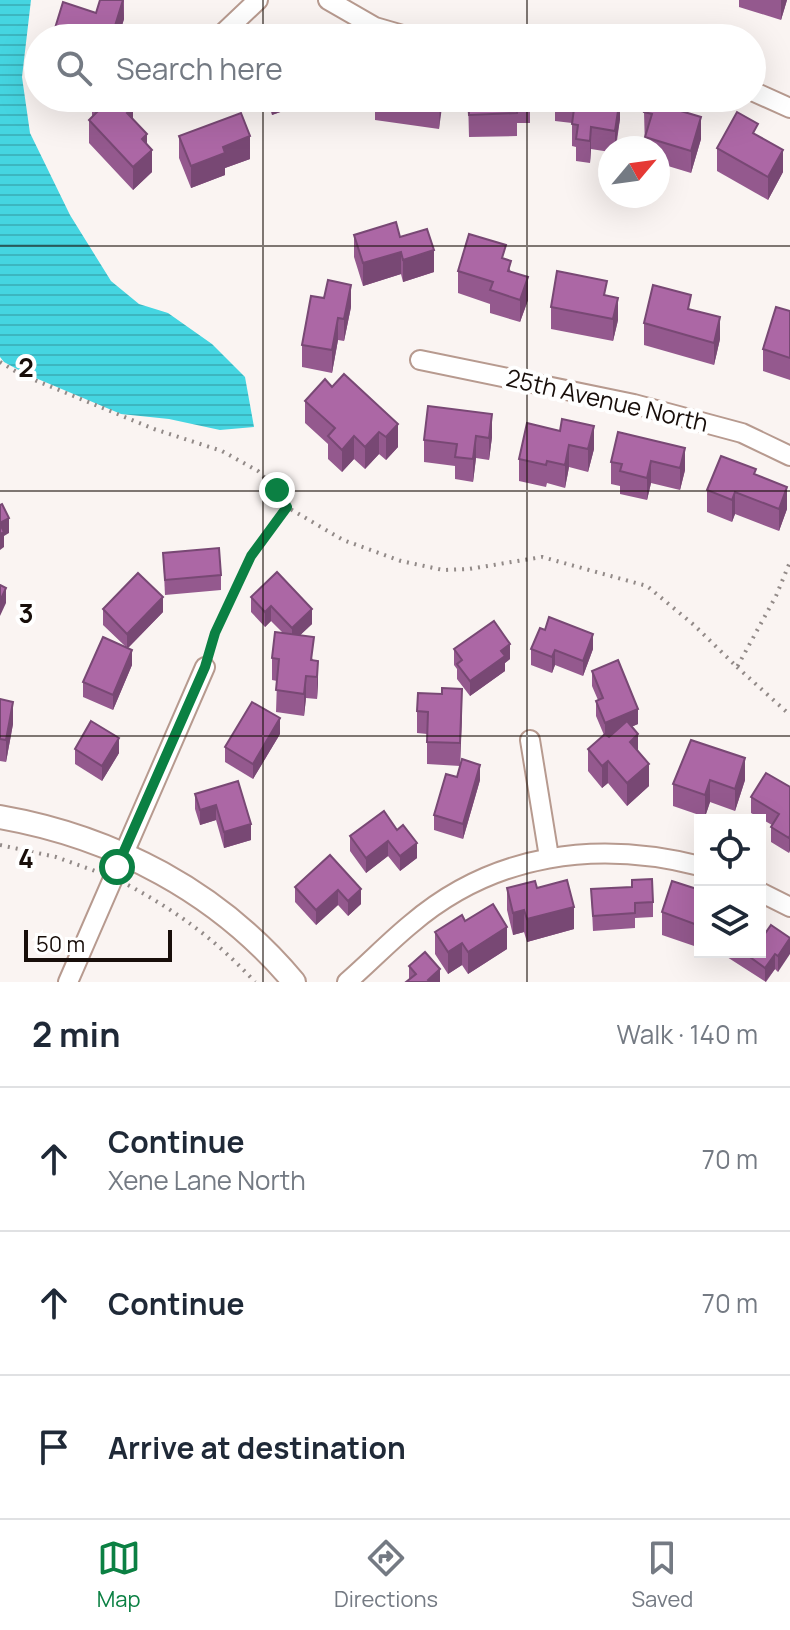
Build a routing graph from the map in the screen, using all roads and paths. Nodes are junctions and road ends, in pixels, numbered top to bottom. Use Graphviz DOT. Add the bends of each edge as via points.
graph roads {
  1 [pos="258,0"];
  2 [pos="328,0"];
  3 [pos="233,24"];
  4 [pos="370,24"];
  5 [pos="766,97"];
  6 [pos="790,108"];
  7 [pos="420,360"];
  8 [pos="0,362"];
  9 [pos="790,456"];
  10 [pos="287,507"];
  11 [pos="790,562"];
  12 [pos="205,667"];
  13 [pos="737,667"];
  14 [pos="790,715"];
  15 [pos="530,740"];
  16 [pos="0,817"];
  17 [pos="0,845"];
  18 [pos="124,853"];
  19 [pos="549,857"];
  20 [pos="694,864"];
  21 [pos="95,871"];
  22 [pos="129,886"];
  23 [pos="766,895"];
  24 [pos="790,907"];
  25 [pos="68,982"];
  26 [pos="255,982"];
  27 [pos="294,982"];
  28 [pos="347,982"];
  1 -- 3 [label="street"];
  2 -- 4 [label="street"];
  5 -- 6 [label="street"];
  7 -- 9 [label="street, 25th Avenue North" via="634,404 742,433"];
  8 -- 10 [label="path" via="154,429 222,451 258,471"];
  10 -- 12 [label="path" via="251,556"];
  10 -- 13 [label="path" via="343,540 415,564 469,569 542,557 647,586"];
  11 -- 13 [label="path"];
  12 -- 18 [label="street"];
  13 -- 14 [label="path"];
  15 -- 19 [label="street"];
  16 -- 18 [label="street" via="65,831"];
  17 -- 21 [label="path"];
  18 -- 25 [label="street"];
  18 -- 27 [label="street" via="180,883 230,919"];
  19 -- 20 [label="street" via="629,853"];
  19 -- 28 [label="street" via="454,893 412,922"];
  22 -- 26 [label="path" via="225,950"];
  23 -- 24 [label="street"];
}
